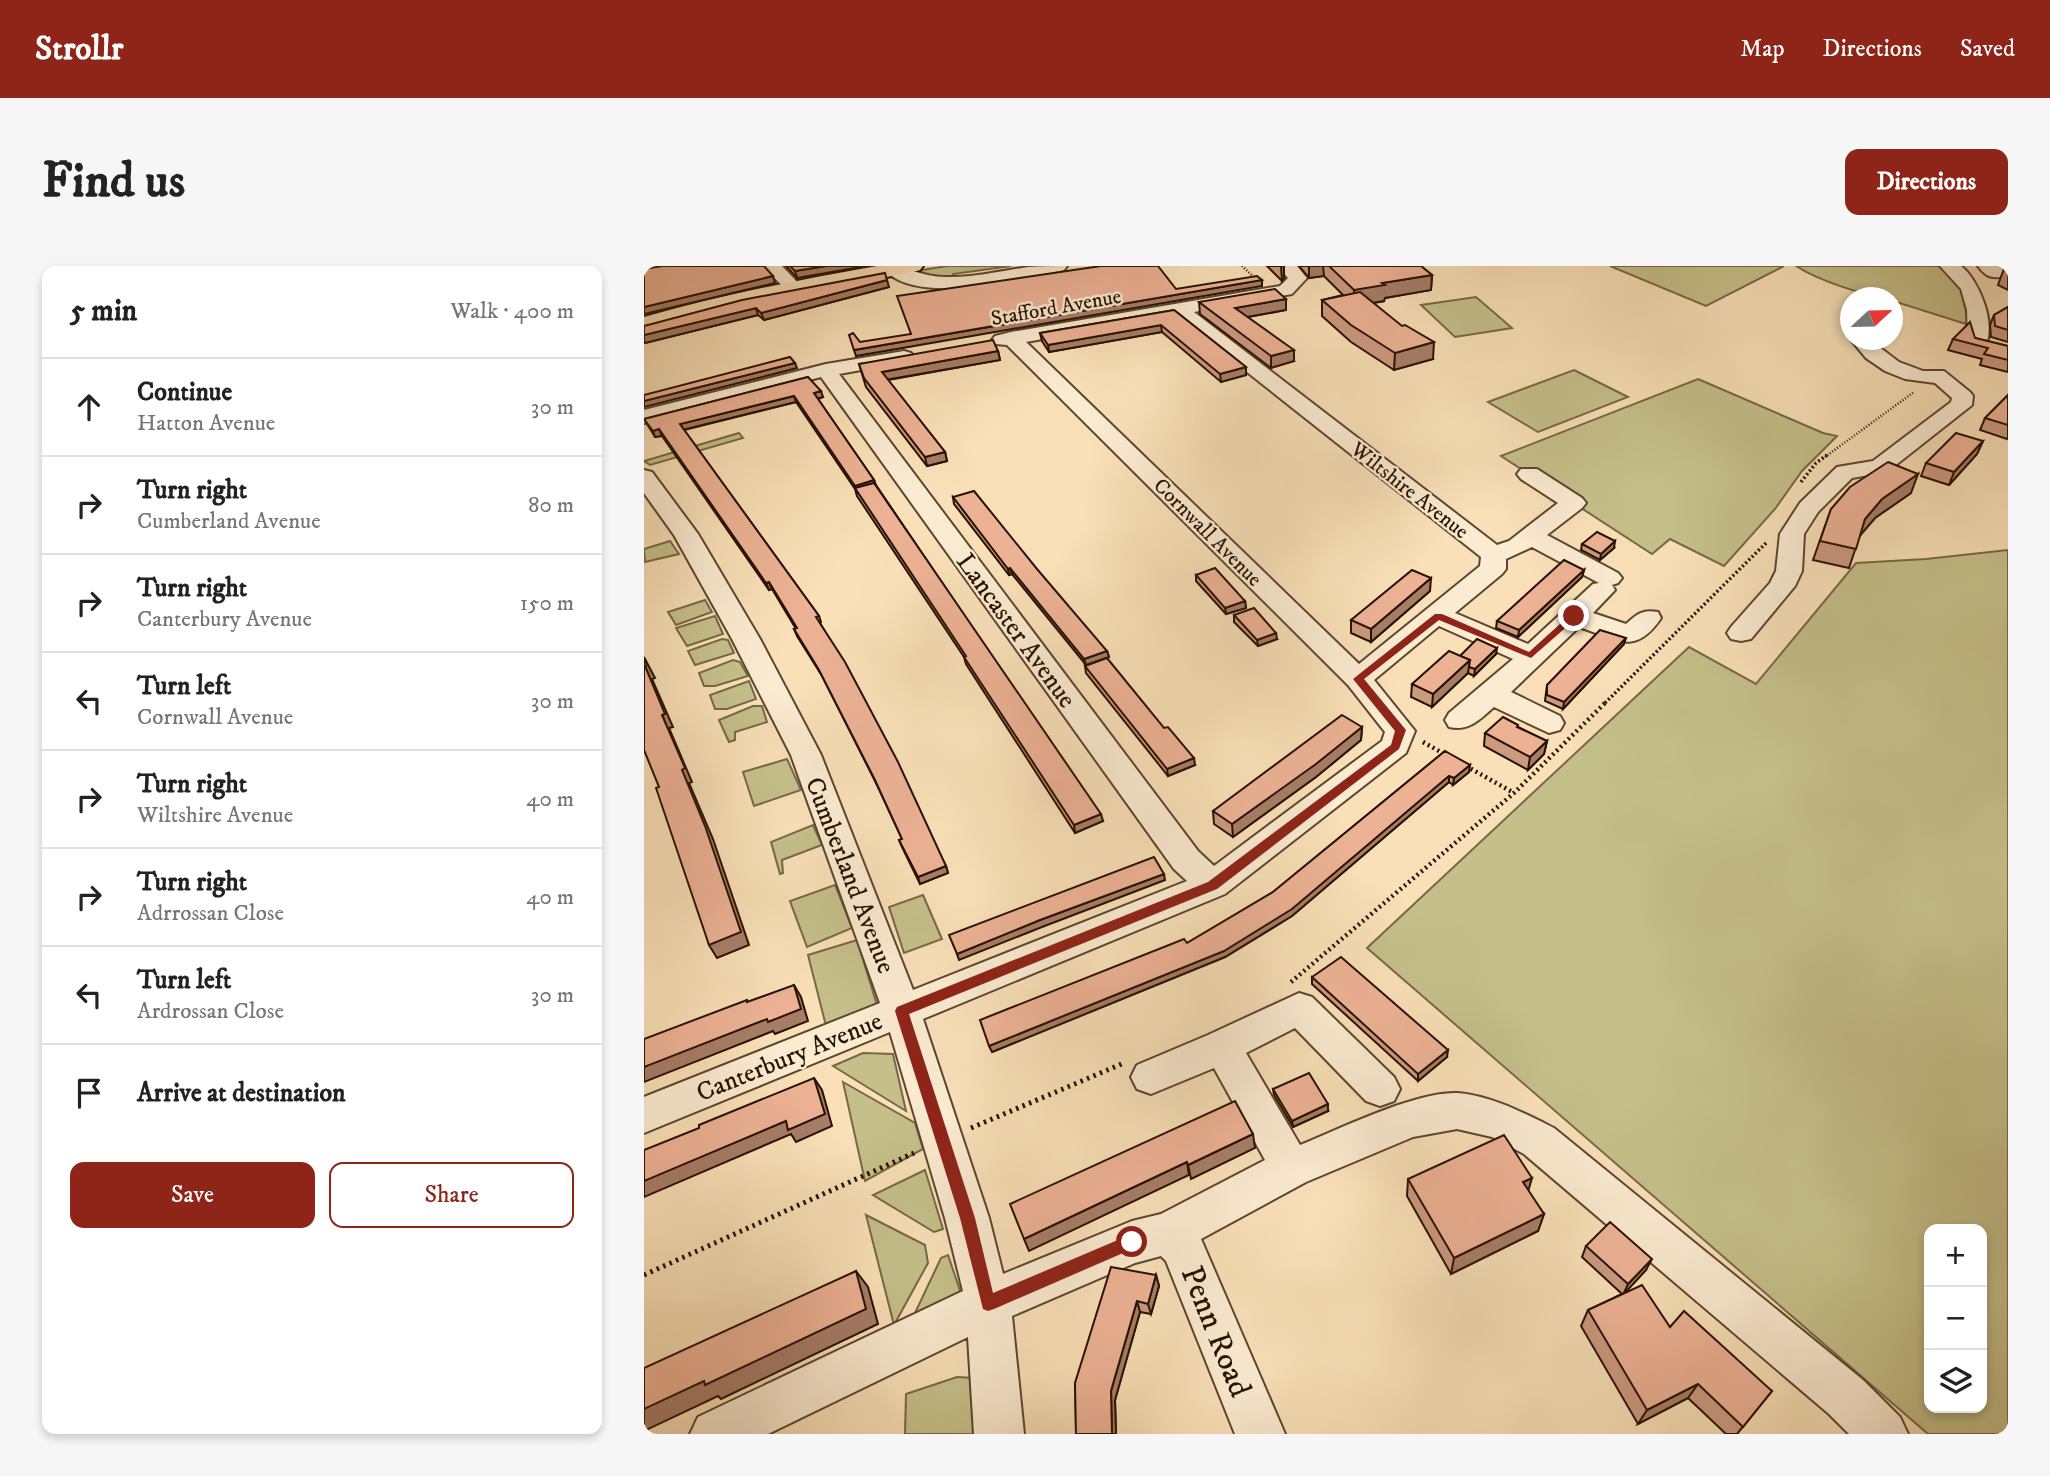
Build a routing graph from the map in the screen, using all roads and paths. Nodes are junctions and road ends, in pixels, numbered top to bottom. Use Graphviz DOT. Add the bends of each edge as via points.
graph roads {
  1 [pos="772,266"];
  2 [pos="1058,266"];
  3 [pos="1287,266"];
  4 [pos="657,267"];
  5 [pos="903,268"];
  6 [pos="1953,268"];
  7 [pos="1987,268"];
  8 [pos="644,270"];
  9 [pos="794,288"];
  10 [pos="1179,309"];
  11 [pos="685,312"];
  12 [pos="644,316"];
  13 [pos="644,324"];
  14 [pos="1012,338"];
  15 [pos="985,343"];
  16 [pos="1998,347"];
  17 [pos="1869,350"];
  18 [pos="1967,350"];
  19 [pos="918,354"];
  20 [pos="826,370"];
  21 [pos="1933,378"];
  22 [pos="644,417"];
  23 [pos="1529,474"];
  24 [pos="644,477"];
  25 [pos="1530,536"];
  26 [pos="1494,555"];
  27 [pos="1717,593"];
  28 [pos="1438,616"];
  29 [pos="1574,616"];
  30 [pos="1648,618"];
  31 [pos="1741,634"];
  32 [pos="1531,656"];
  33 [pos="1358,679"];
  34 [pos="1492,694"];
  35 [pos="1460,720"];
  36 [pos="1549,723"];
  37 [pos="1401,730"];
  38 [pos="1514,793"];
  39 [pos="1213,886"];
  40 [pos="1287,985"];
  41 [pos="901,1011"];
  42 [pos="1222,1047"];
  43 [pos="1140,1069"];
  44 [pos="1380,1089"];
  45 [pos="644,1115"];
  46 [pos="941,1141"];
  47 [pos="1291,1168"];
  48 [pos="1167,1234"];
  49 [pos="644,1275"];
  50 [pos="988,1303"];
  51 [pos="715,1434"];
  52 [pos="999,1434"];
  53 [pos="1259,1434"];
  54 [pos="1883,1434"];
  1 -- 9 [label="street"];
  2 -- 5 [label="street" via="939,284 906,279"];
  3 -- 10 [label="street, Stafford Avenue" via="1298,278 1286,290"];
  4 -- 8 [label="street"];
  5 -- 9 [label="main road"];
  6 -- 7 [label="street"];
  6 -- 18 [label="street" via="1973,298 1978,317"];
  9 -- 11 [label="main road"];
  10 -- 14 [label="street, Stafford Avenue" via="1111,312"];
  10 -- 26 [label="street, Wiltshire Avenue"];
  11 -- 12 [label="main road"];
  11 -- 13 [label="main road"];
  14 -- 15 [label="street, Stafford Avenue"];
  14 -- 33 [label="street, Cornwall Avenue"];
  16 -- 18 [label="street"];
  17 -- 21 [label="street" via="1920,379"];
  18 -- 21 [label="street"];
  19 -- 20 [label="street"];
  20 -- 22 [label="street"];
  20 -- 39 [label="street, Lancaster Avenue" via="1186,860"];
  21 -- 31 [label="street" via="1963,396 1961,405 1879,467 1846,472 1808,508 1792,534 1789,571 1782,586"];
  23 -- 25 [label="street" via="1574,503"];
  24 -- 41 [label="street, Cumberland Avenue" via="686,534 806,755"];
  25 -- 26 [label="street"];
  25 -- 29 [label="street" via="1606,584"];
  26 -- 28 [label="street, Wiltshire Avenue" via="1493,569"];
  27 -- 38 [label="path"];
  28 -- 32 [label="street"];
  28 -- 33 [label="street, Wiltshire Avenue"];
  29 -- 30 [label="street" via="1631,635"];
  29 -- 32 [label="street"];
  32 -- 34 [label="street"];
  33 -- 37 [label="street, Cornwall Avenue"];
  34 -- 35 [label="street"];
  34 -- 36 [label="street"];
  37 -- 38 [label="path"];
  37 -- 39 [label="street, Canterbury Avenue" via="1395,746"];
  38 -- 40 [label="path"];
  39 -- 41 [label="street, Canterbury Avenue"];
  41 -- 45 [label="street, Canterbury Avenue"];
  41 -- 46 [label="street, Cumberland Avenue"];
  42 -- 43 [label="street"];
  42 -- 44 [label="street" via="1299,1008"];
  42 -- 47 [label="street"];
  43 -- 46 [label="path"];
  46 -- 49 [label="path"];
  46 -- 50 [label="street, Cumberland Avenue" via="967,1218"];
  47 -- 48 [label="street"];
  47 -- 54 [label="street" via="1410,1119 1457,1111 1500,1121 1539,1141 1846,1397"];
  48 -- 50 [label="street" via="1132,1242"];
  48 -- 53 [label="street, Penn Road" via="1182,1246"];
  50 -- 51 [label="street"];
  50 -- 52 [label="street, Cumberland Avenue"];
}
